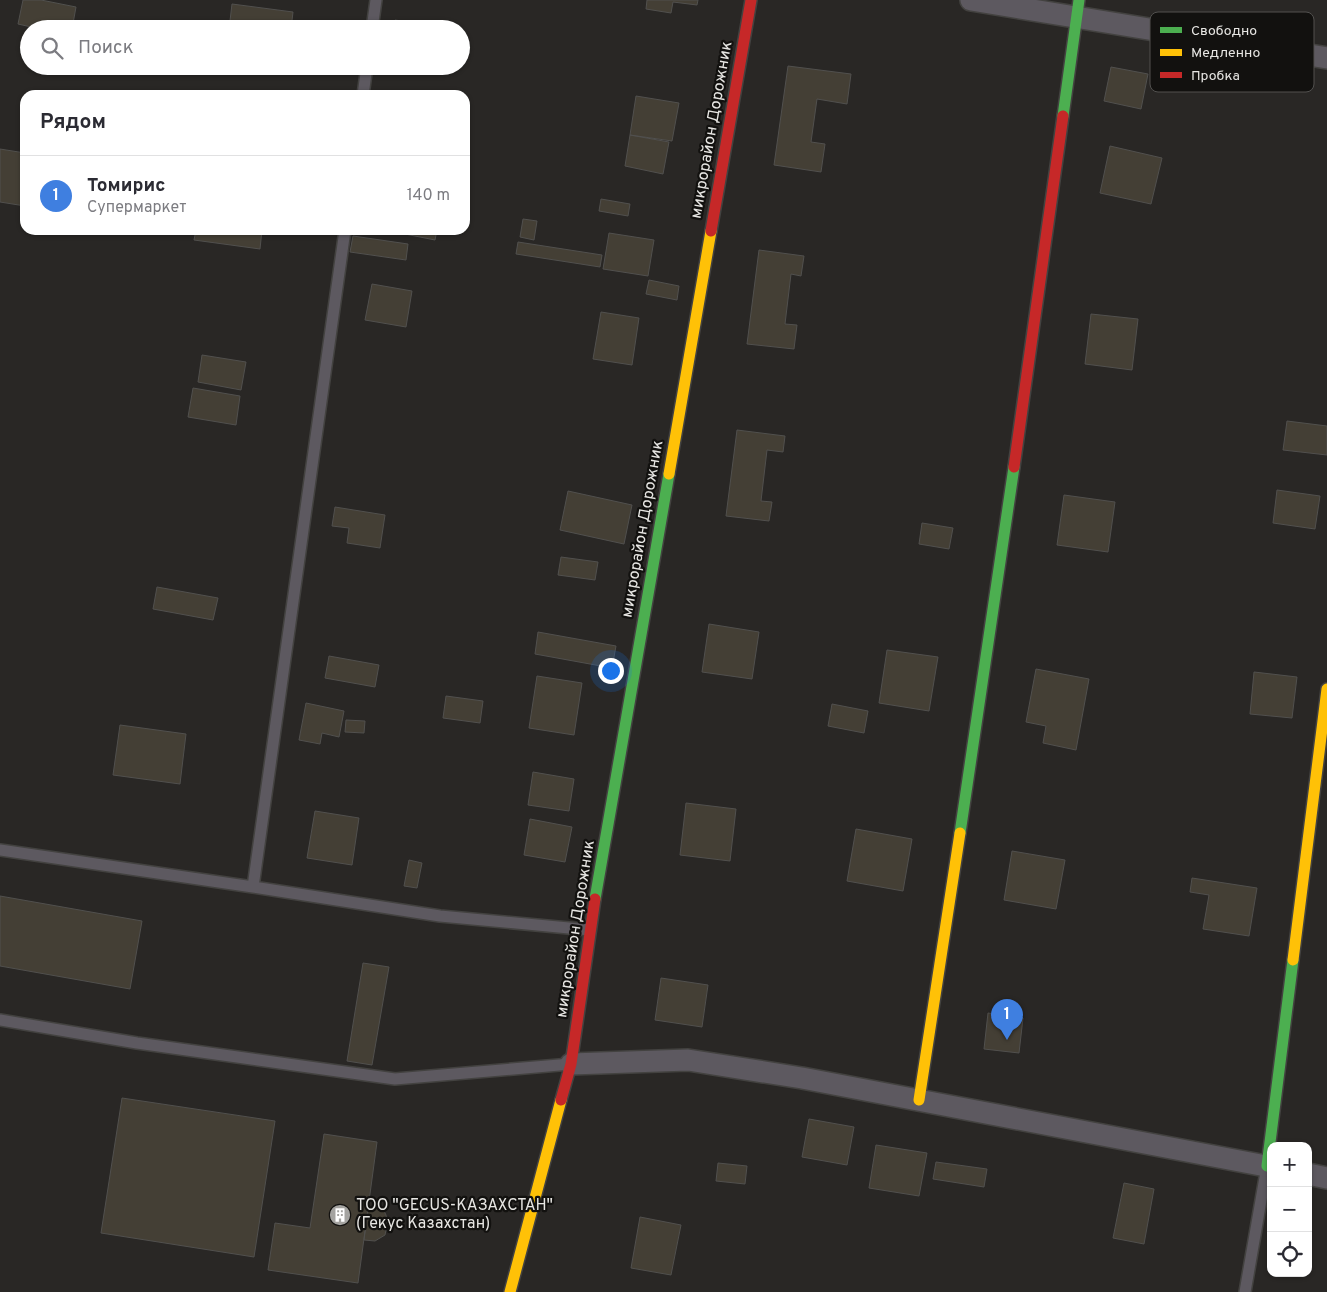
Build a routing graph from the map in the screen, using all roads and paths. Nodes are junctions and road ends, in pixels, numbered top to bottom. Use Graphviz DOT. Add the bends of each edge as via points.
graph roads {
  1 [pos="376,0"];
  2 [pos="751,0"];
  3 [pos="971,0"];
  4 [pos="1077,9"];
  5 [pos="373,20"];
  6 [pos="1150,23"];
  7 [pos="1314,55"];
  8 [pos="1327,58"];
  9 [pos="366,75"];
  10 [pos="364,90"];
  11 [pos="345,235"];
  12 [pos="1327,689"];
  13 [pos="0,850"];
  14 [pos="253,887"];
  15 [pos="590,930"];
  16 [pos="0,1020"];
  17 [pos="571,1064"];
  18 [pos="919,1100"];
  19 [pos="1272,1142"];
  20 [pos="1267,1167"];
  21 [pos="1312,1175"];
  22 [pos="1267,1177"];
  23 [pos="1327,1178"];
  24 [pos="510,1292"];
  25 [pos="1245,1292"];
  1 -- 5 [label="lane"];
  2 -- 15 [label="street, микрорайон Дорожник"];
  3 -- 4 [label="street"];
  4 -- 6 [label="street"];
  4 -- 18 [label="street" via="1000,566"];
  7 -- 8 [label="street"];
  9 -- 10 [label="lane"];
  11 -- 14 [label="lane"];
  12 -- 19 [label="street"];
  13 -- 14 [label="lane"];
  14 -- 15 [label="lane" via="440,916"];
  15 -- 17 [label="street, микрорайон Дорожник"];
  16 -- 17 [label="lane" via="395,1080"];
  17 -- 18 [label="street" via="688,1060"];
  17 -- 24 [label="street, микрорайон Дорожник"];
  18 -- 20 [label="street"];
  21 -- 23 [label="street"];
  22 -- 25 [label="lane"];
}
